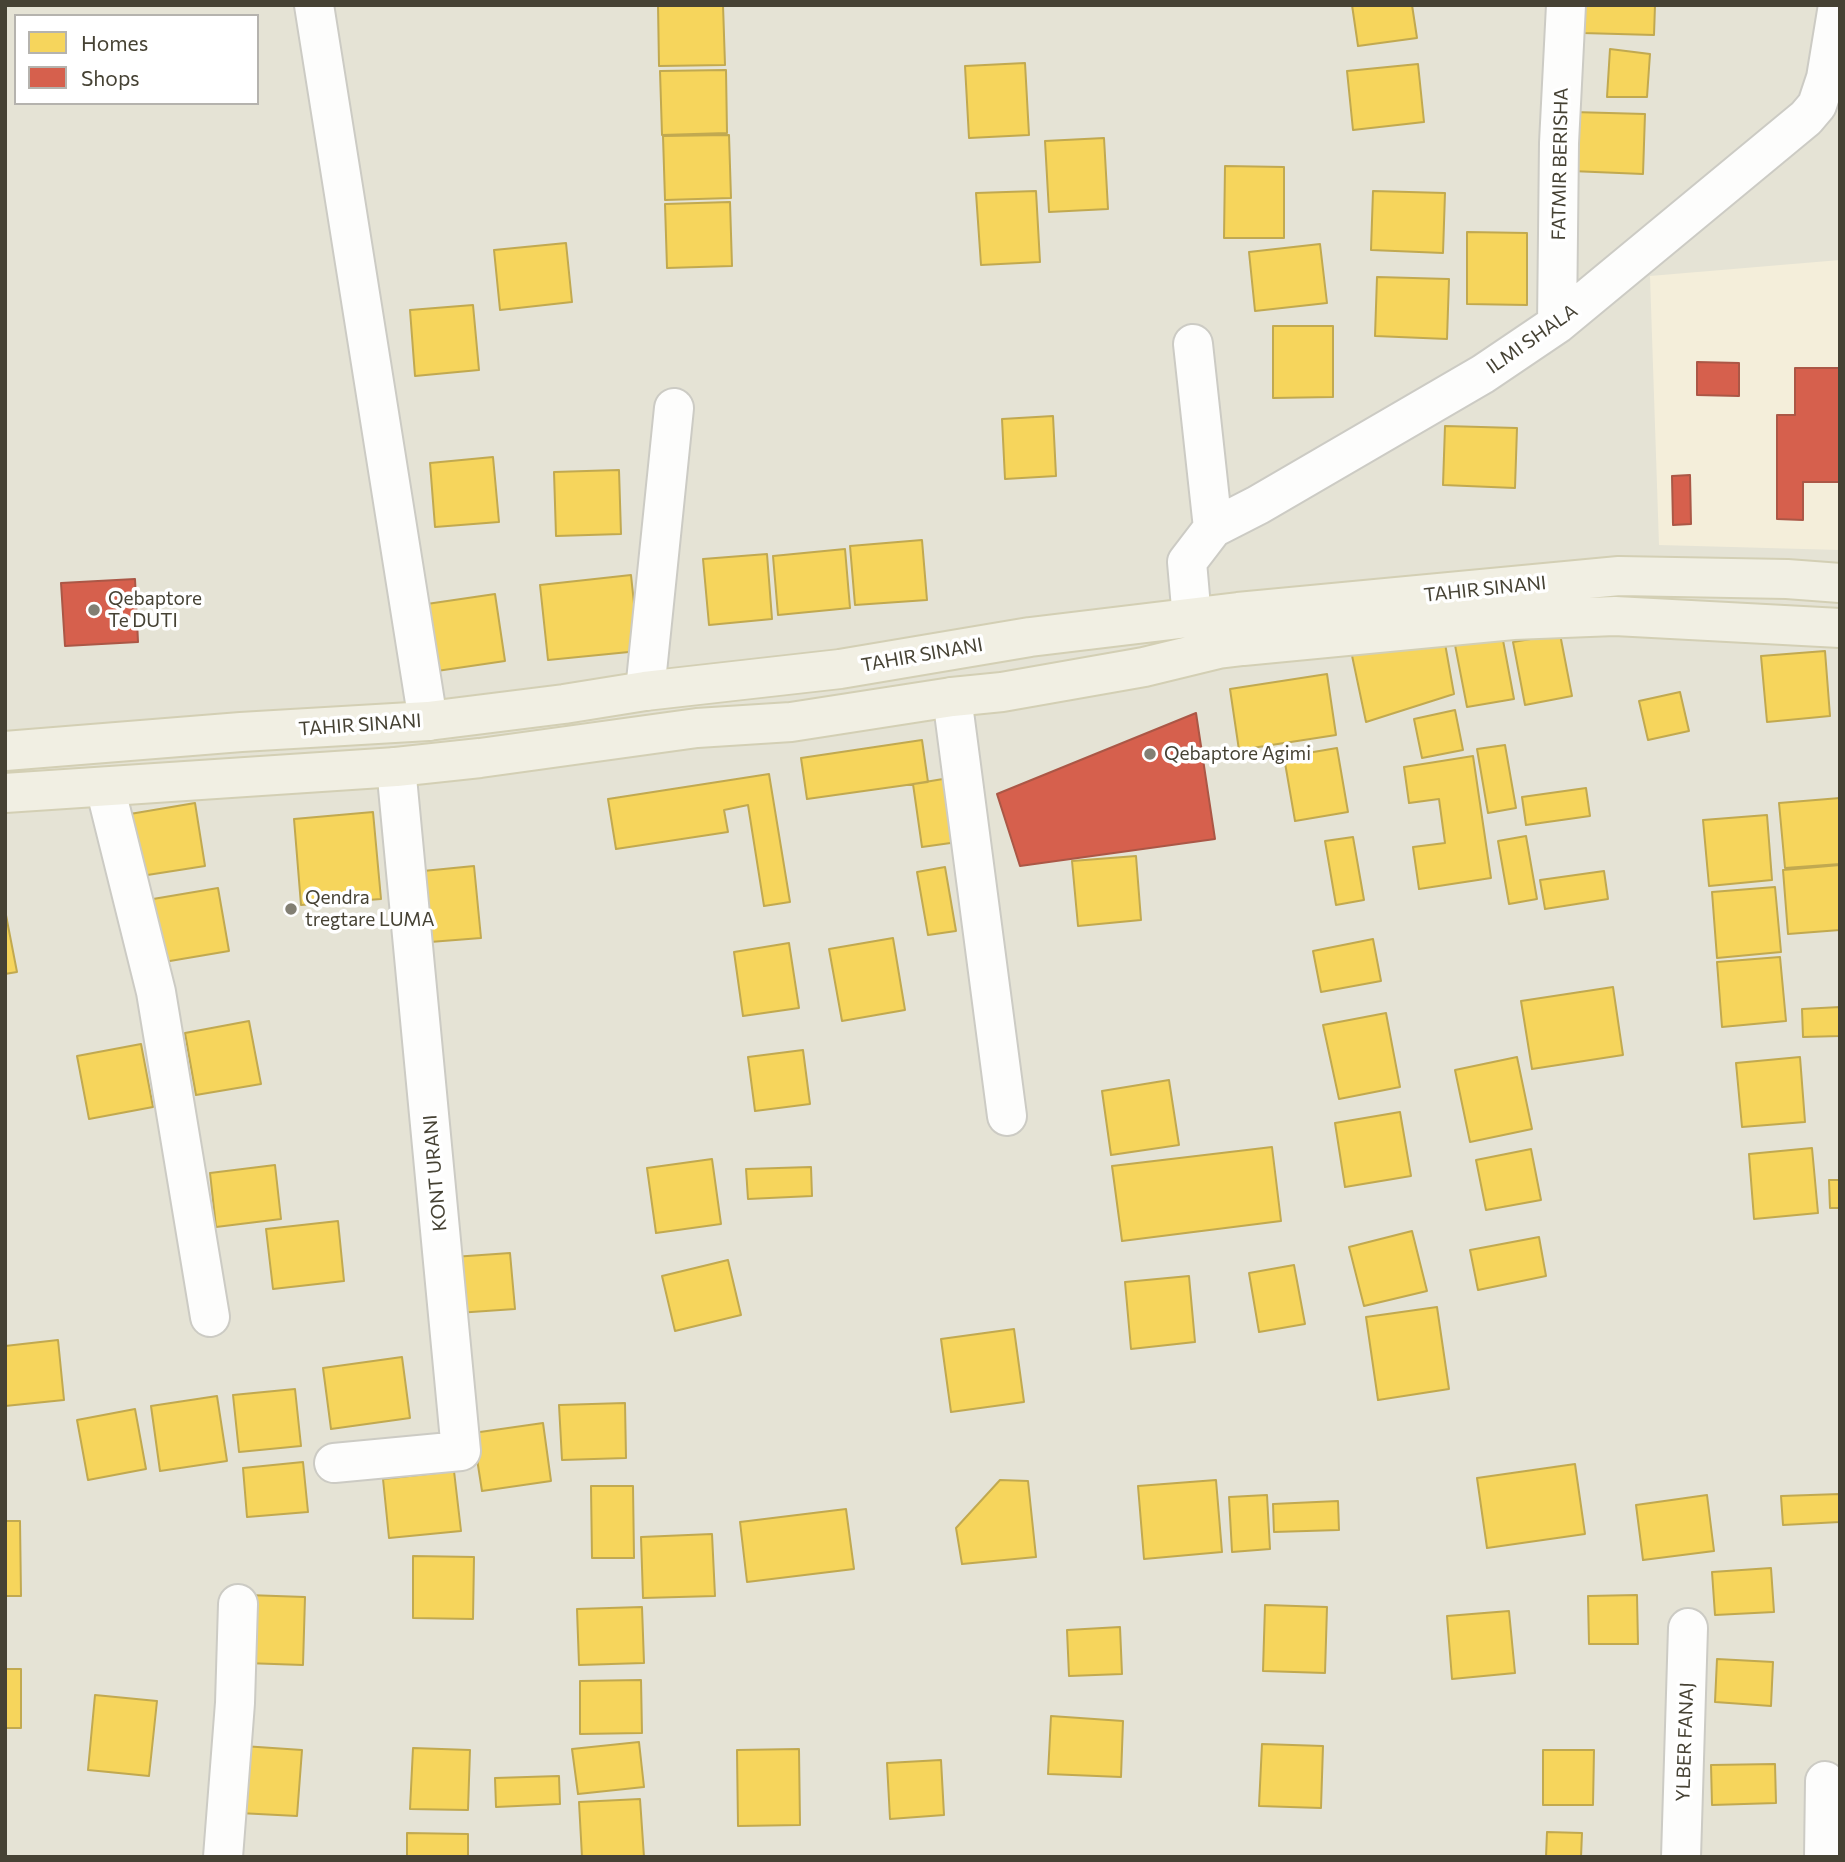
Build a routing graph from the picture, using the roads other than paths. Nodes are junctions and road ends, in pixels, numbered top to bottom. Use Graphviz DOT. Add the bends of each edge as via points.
graph roads {
  1 [pos="314,5"];
  2 [pos="1566,5"];
  3 [pos="1838,5"];
  4 [pos="1557,324"];
  5 [pos="1193,344"];
  6 [pos="674,408"];
  7 [pos="1213,528"];
  8 [pos="1840,583"];
  9 [pos="1192,619"];
  10 [pos="1840,628"];
  11 [pos="645,691"];
  12 [pos="952,697"];
  13 [pos="428,721"];
  14 [pos="5,751"];
  15 [pos="396,767"];
  16 [pos="105,787"];
  17 [pos="5,793"];
  18 [pos="1007,1116"];
  19 [pos="210,1317"];
  20 [pos="334,1463"];
  21 [pos="238,1604"];
  22 [pos="1688,1628"];
  23 [pos="1825,1781"];
  24 [pos="223,1857"];
  25 [pos="1681,1857"];
  26 [pos="1824,1857"];
  1 -- 13 [label="street"];
  2 -- 4 [label="street, FATMIR BERISHA"];
  3 -- 4 [label="street, ILMI SHALA" via="1826,78 1817,105 1806,118"];
  4 -- 7 [label="street, ILMI SHALA" via="1483,374"];
  5 -- 7 [label="street"];
  6 -- 11 [label="street"];
  7 -- 9 [label="street, ILMI SHALA" via="1187,562"];
  8 -- 9 [label="main road, TAHIR SINANI" via="1619,576"];
  9 -- 11 [label="main road, TAHIR SINANI" via="1030,637 840,669"];
  10 -- 12 [label="main road, TAHIR SINANI" via="1615,617 1513,620 1231,648 1002,692"];
  11 -- 13 [label="main road, TAHIR SINANI"];
  12 -- 15 [label="main road, TAHIR SINANI" via="791,722 697,728"];
  12 -- 18 [label="street"];
  13 -- 14 [label="main road, TAHIR SINANI"];
  15 -- 16 [label="main road, TAHIR SINANI"];
  15 -- 20 [label="street, KONT URANI" via="461,1451"];
  16 -- 17 [label="main road, TAHIR SINANI"];
  16 -- 19 [label="street" via="156,992"];
  21 -- 24 [label="street"];
  22 -- 25 [label="street, YLBER FANAJ"];
  23 -- 26 [label="street"];
}
